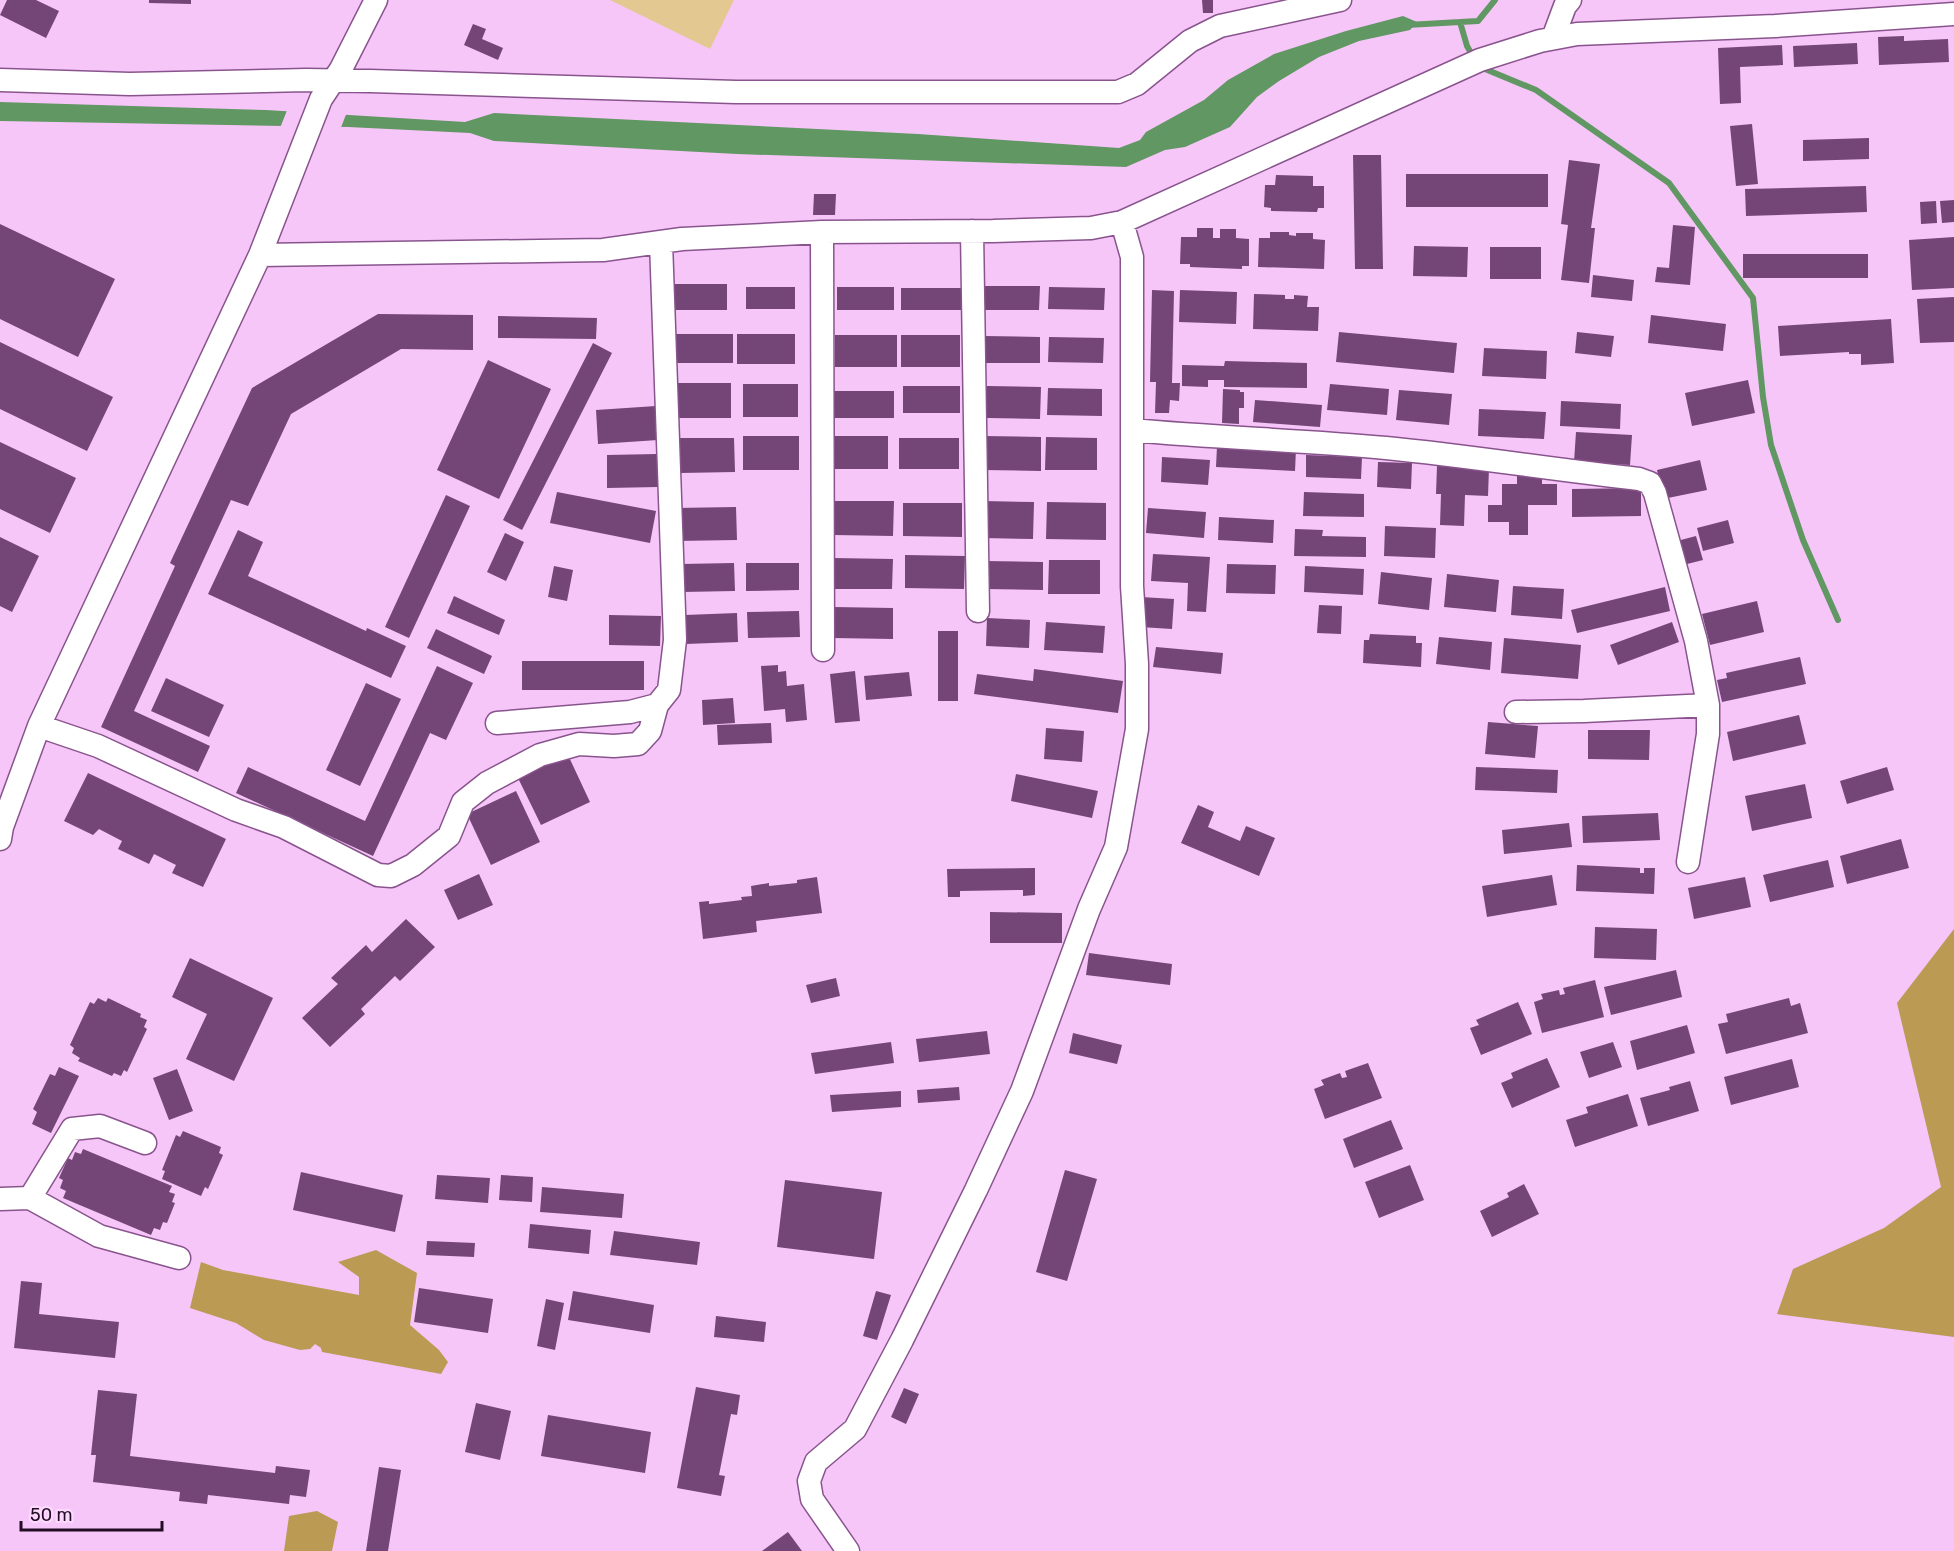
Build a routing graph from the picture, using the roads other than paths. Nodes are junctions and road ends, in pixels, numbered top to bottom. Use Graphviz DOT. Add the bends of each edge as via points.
graph roads {
  1 [pos="376,0"];
  2 [pos="1340,0"];
  3 [pos="1570,0"];
  4 [pos="1954,14"];
  5 [pos="1553,38"];
  6 [pos="0,80"];
  7 [pos="327,90"];
  8 [pos="1122,222"];
  9 [pos="972,231"];
  10 [pos="822,232"];
  11 [pos="661,242"];
  12 [pos="260,255"];
  13 [pos="1132,430"];
  14 [pos="978,612"];
  15 [pos="823,650"];
  16 [pos="657,705"];
  17 [pos="1708,705"];
  18 [pos="1516,712"];
  19 [pos="497,723"];
  20 [pos="39,726"];
  21 [pos="0,839"];
  22 [pos="1688,862"];
  23 [pos="145,1143"];
  24 [pos="30,1198"];
  25 [pos="0,1199"];
  26 [pos="179,1258"];
  27 [pos="848,1551"];
  1 -- 7 [label="street" via="342,69"];
  2 -- 7 [label="street" via="1221,26 1190,41 1137,84 1118,92"];
  3 -- 5 [label="street" via="1564,6"];
  4 -- 5 [label="street"];
  5 -- 8 [label="street" via="1477,62"];
  6 -- 7 [label="street"];
  7 -- 12 [label="street"];
  8 -- 9 [label="street" via="1091,228"];
  8 -- 13 [label="street" via="1132,257"];
  9 -- 10 [label="street"];
  9 -- 14 [label="street"];
  10 -- 11 [label="street"];
  10 -- 15 [label="street"];
  11 -- 12 [label="street" via="603,250"];
  11 -- 16 [label="street" via="675,640 669,690"];
  12 -- 20 [label="street"];
  13 -- 17 [label="street" via="1387,448 1650,483 1696,641"];
  13 -- 27 [label="street" via="1137,729 1116,847 1022,1091 965,1211 855,1429 816,1462 809,1481 812,1499"];
  16 -- 19 [label="street" via="630,712"];
  16 -- 20 [label="street" via="650,731 638,744 579,744 540,755 487,783 463,802 449,836 413,865 391,876 378,875 284,827 236,810 98,746"];
  17 -- 18 [label="street"];
  17 -- 22 [label="street" via="1708,734"];
  20 -- 21 [label="street"];
  23 -- 24 [label="street" via="100,1126 72,1129"];
  24 -- 25 [label="street"];
  24 -- 26 [label="street" via="99,1236"];
}
